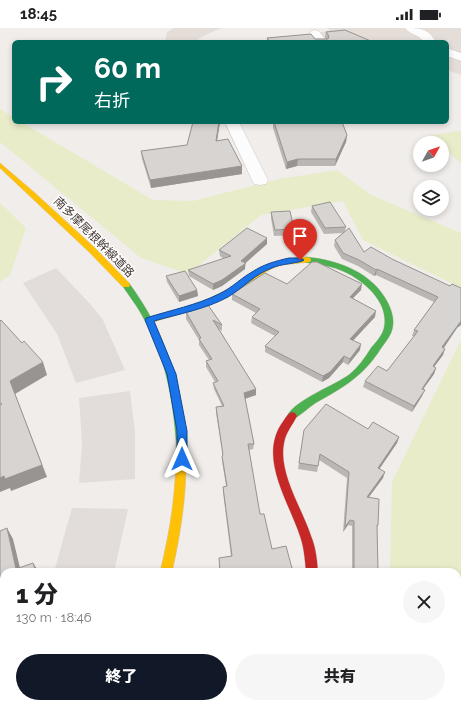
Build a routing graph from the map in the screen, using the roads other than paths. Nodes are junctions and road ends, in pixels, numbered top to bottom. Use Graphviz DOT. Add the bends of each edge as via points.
graph roads {
  1 [pos="411,28"];
  2 [pos="429,40"];
  3 [pos="449,53"];
  4 [pos="461,56"];
  5 [pos="233,124"];
  6 [pos="0,165"];
  7 [pos="260,180"];
  8 [pos="150,320"];
  9 [pos="167,568"];
  10 [pos="312,568"];
  1 -- 2 [label="street" via="426,35"];
  3 -- 4 [label="street"];
  5 -- 7 [label="street"];
  6 -- 8 [label="street, 南多摩尾根幹線道路" via="115,271"];
  8 -- 9 [label="street, 南多摩尾根幹線道路" via="172,374 182,431 176,529"];
  8 -- 10 [label="street" via="223,296 253,274 289,260 312,260 352,271 369,283 382,298 389,316 386,334 361,368 292,416 282,430 278,448 279,466 310,546"];
}
